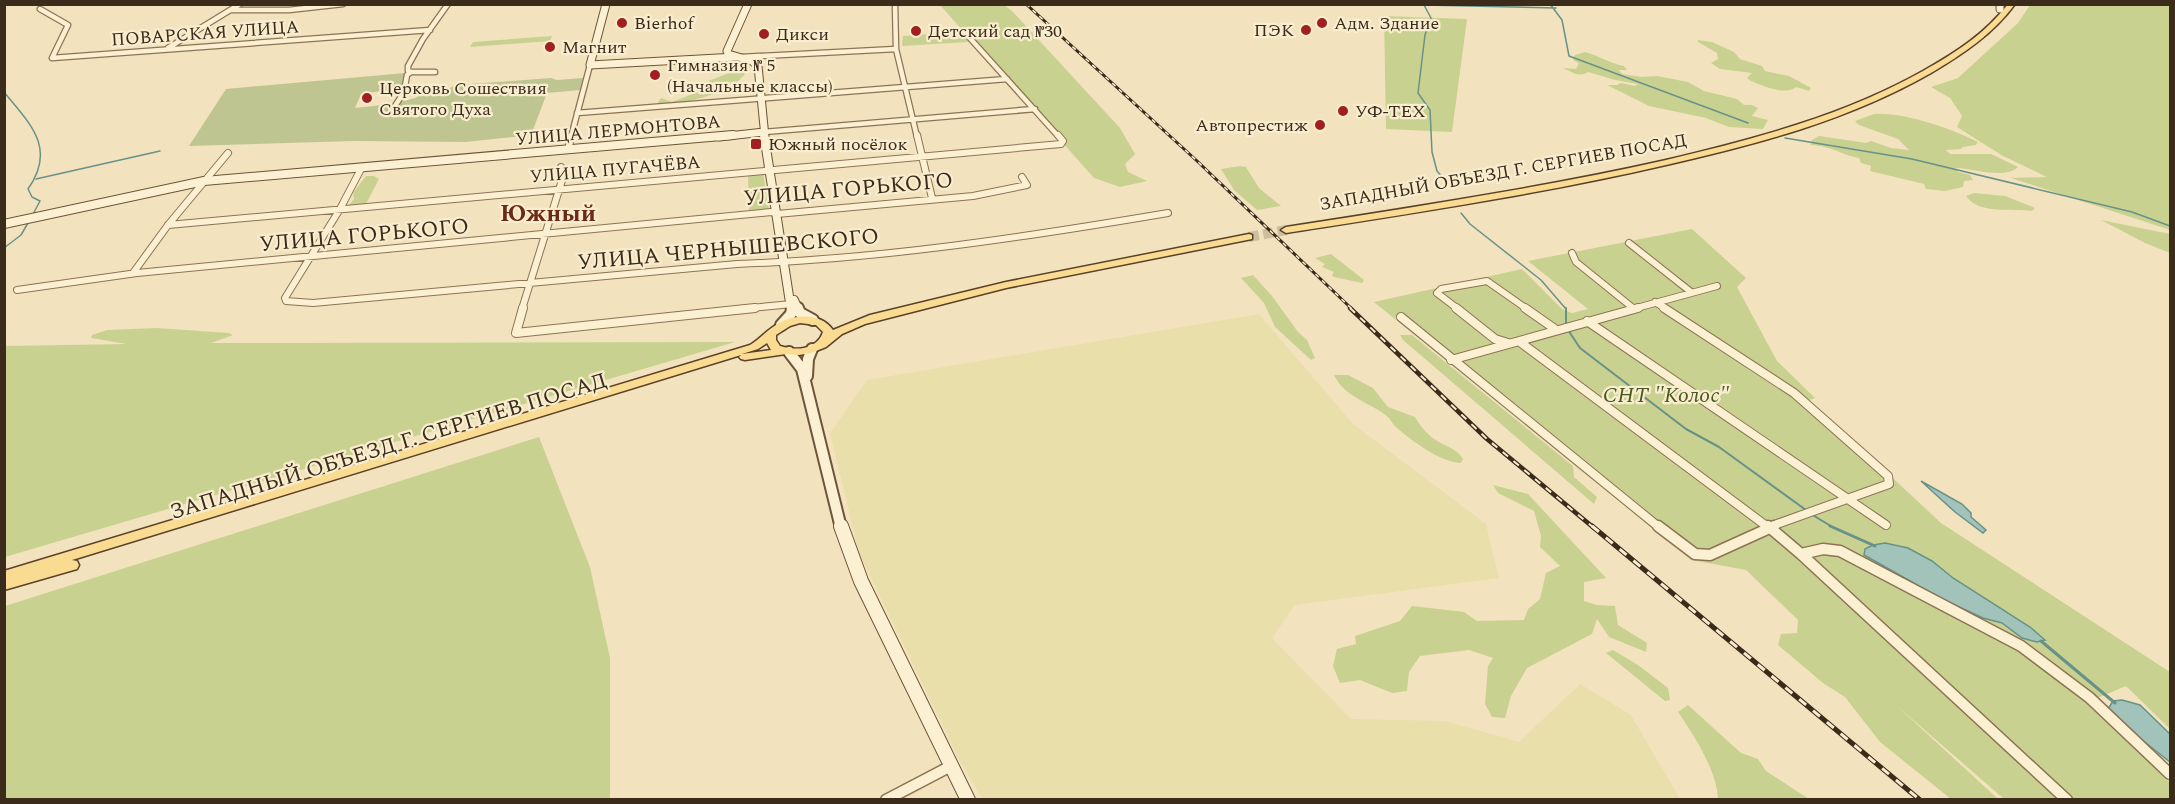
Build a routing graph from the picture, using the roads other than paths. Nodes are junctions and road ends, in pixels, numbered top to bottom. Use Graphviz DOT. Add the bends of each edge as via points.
graph roads {
  1 [pos="240,4"];
  2 [pos="343,4"];
  3 [pos="448,4"];
  4 [pos="606,4"];
  5 [pos="748,4"];
  6 [pos="895,4"];
  7 [pos="2012,4"];
  8 [pos="2001,6"];
  9 [pos="40,9"];
  10 [pos="232,10"];
  11 [pos="430,30"];
  12 [pos="968,36"];
  13 [pos="167,49"];
  14 [pos="896,49"];
  15 [pos="739,57"];
  16 [pos="590,65"];
  17 [pos="411,72"];
  18 [pos="435,72"];
  19 [pos="1007,79"];
  20 [pos="905,87"];
  21 [pos="762,98"];
  22 [pos="395,106"];
  23 [pos="1035,109"];
  24 [pos="577,113"];
  25 [pos="913,120"];
  26 [pos="764,132"];
  27 [pos="568,149"];
  28 [pos="228,153"];
  29 [pos="923,156"];
  30 [pos="362,167"];
  31 [pos="561,167"];
  32 [pos="769,170"];
  33 [pos="1022,177"];
  34 [pos="204,181"];
  35 [pos="559,189"];
  36 [pos="932,198"];
  37 [pos="340,209"];
  38 [pos="1168,213"];
  39 [pos="777,214"];
  40 [pos="4,224"];
  41 [pos="168,225"];
  42 [pos="545,235"];
  43 [pos="1629,243"];
  44 [pos="1572,253"];
  45 [pos="312,257"];
  46 [pos="786,262"];
  47 [pos="133,273"];
  48 [pos="530,282"];
  49 [pos="1717,286"];
  50 [pos="17,290"];
  51 [pos="791,291"];
  52 [pos="1691,292"];
  53 [pos="1655,302"];
  54 [pos="792,304"];
  55 [pos="1633,308"];
  56 [pos="1401,317"];
  57 [pos="815,321"];
  58 [pos="1587,321"];
  59 [pos="1555,329"];
  60 [pos="776,330"];
  61 [pos="827,339"];
  62 [pos="1520,342"];
  63 [pos="1509,343"];
  64 [pos="812,349"];
  65 [pos="786,351"];
  66 [pos="1451,360"];
  67 [pos="808,400"];
  68 [pos="1848,499"];
  69 [pos="1886,525"];
  70 [pos="1771,529"];
  71 [pos="1801,554"];
  72 [pos="4,576"];
  73 [pos="4,585"];
  74 [pos="951,766"];
  75 [pos="2170,774"];
  76 [pos="886,800"];
  77 [pos="968,800"];
  78 [pos="2067,800"];
  1 -- 10 [label="street"];
  2 -- 10 [label="street" via="289,10"];
  3 -- 11 [label="street"];
  4 -- 16 [label="main road"];
  5 -- 15 [label="main road" via="727,51"];
  6 -- 14 [label="street"];
  7 -- 8 [label="main road, ЗАПАДНЫЙ ОБЪЕЗД Г. СЕРГИЕВ ПОСАД" via="1974,43 1919,78 1850,110 1779,134 1603,176 1283,228 1596,172 1769,131 1880,91 1916,72 1967,40"];
  9 -- 13 [label="street, ПОВАРСКАЯ УЛИЦА" via="68,25 52,58"];
  10 -- 13 [label="street"];
  11 -- 13 [label="street, ПОВАРСКАЯ УЛИЦА"];
  11 -- 17 [label="street" via="408,66"];
  12 -- 19 [label="street"];
  14 -- 15 [label="street"];
  14 -- 20 [label="street"];
  15 -- 16 [label="main road"];
  15 -- 21 [label="main road" via="758,66"];
  16 -- 24 [label="street"];
  17 -- 18 [label="street"];
  17 -- 22 [label="street"];
  19 -- 20 [label="street"];
  19 -- 23 [label="street"];
  20 -- 21 [label="street"];
  20 -- 25 [label="street"];
  21 -- 24 [label="street"];
  21 -- 26 [label="main road"];
  23 -- 25 [label="street, УЛИЦА ЛЕРМОНТОВА"];
  23 -- 29 [label="street, УЛИЦА ПУГАЧЁВА" via="1063,141 1061,144"];
  24 -- 27 [label="street"];
  25 -- 26 [label="street, УЛИЦА ЛЕРМОНТОВА"];
  25 -- 29 [label="street"];
  26 -- 27 [label="main road, УЛИЦА ЛЕРМОНТОВА"];
  26 -- 32 [label="main road"];
  27 -- 30 [label="main road, УЛИЦА ЛЕРМОНТОВА"];
  28 -- 34 [label="street"];
  29 -- 32 [label="street, УЛИЦА ПУГАЧЁВА"];
  29 -- 36 [label="street"];
  30 -- 34 [label="main road, УЛИЦА ЛЕРМОНТОВА"];
  30 -- 37 [label="street"];
  31 -- 35 [label="street"];
  32 -- 35 [label="street, УЛИЦА ПУГАЧЁВА"];
  32 -- 39 [label="main road"];
  33 -- 36 [label="street, УЛИЦА ГОРЬКОГО" via="1027,185 973,196"];
  34 -- 40 [label="main road, УЛИЦА ЛЕРМОНТОВА"];
  34 -- 41 [label="street"];
  35 -- 37 [label="street, УЛИЦА ПУГАЧЁВА"];
  35 -- 42 [label="street"];
  36 -- 39 [label="street, УЛИЦА ГОРЬКОГО"];
  37 -- 41 [label="street, УЛИЦА ПУГАЧЁВА"];
  37 -- 45 [label="street"];
  38 -- 46 [label="street, УЛИЦА ЧЕРНЫШЕВСКОГО" via="1010,239"];
  39 -- 42 [label="street, УЛИЦА ГОРЬКОГО"];
  39 -- 46 [label="main road"];
  41 -- 47 [label="street"];
  42 -- 45 [label="street, УЛИЦА ГОРЬКОГО"];
  42 -- 48 [label="street"];
  43 -- 52 [label="street"];
  44 -- 55 [label="street" via="1576,262"];
  45 -- 47 [label="street, УЛИЦА ГОРЬКОГО"];
  45 -- 48 [label="street, УЛИЦА ЧЕРНЫШЕВСКОГО" via="286,301 382,298"];
  46 -- 48 [label="street, УЛИЦА ЧЕРНЫШЕВСКОГО"];
  46 -- 51 [label="main road"];
  47 -- 50 [label="street, УЛИЦА ГОРЬКОГО"];
  48 -- 54 [label="street" via="516,333"];
  49 -- 52 [label="street"];
  51 -- 54 [label="main road"];
  51 -- 57 [label="main road" via="800,313"];
  52 -- 53 [label="street"];
  53 -- 55 [label="street"];
  53 -- 68 [label="street" via="1794,393 1888,476 1889,484"];
  54 -- 60 [label="main road" via="791,314"];
  55 -- 58 [label="street"];
  56 -- 66 [label="street"];
  57 -- 60 [label="main road" via="793,321"];
  57 -- 61 [label="main road" via="828,329"];
  57 -- 61 [label="main road" via="849,319 1069,265 1246,234 949,298 852,325"];
  58 -- 59 [label="street"];
  58 -- 68 [label="street"];
  59 -- 62 [label="street"];
  59 -- 63 [label="street" via="1487,280 1437,292 1495,339"];
  60 -- 65 [label="main road" via="770,340 773,346"];
  60 -- 72 [label="main road, ЗАПАДНЫЙ ОБЪЕЗД Г. СЕРГИЕВ ПОСАД" via="754,347"];
  61 -- 64 [label="main road"];
  62 -- 63 [label="street"];
  62 -- 70 [label="street"];
  63 -- 66 [label="street"];
  64 -- 65 [label="main road, ЗАПАДНЫЙ ОБЪЕЗД Г. СЕРГИЕВ ПОСАД"];
  64 -- 67 [label="main road" via="807,365"];
  65 -- 67 [label="main road" via="801,366"];
  65 -- 73 [label="main road, ЗАПАДНЫЙ ОБЪЕЗД Г. СЕРГИЕВ ПОСАД" via="738,360"];
  66 -- 70 [label="street" via="1695,554 1710,555"];
  67 -- 74 [label="main road" via="842,531 861,581"];
  68 -- 69 [label="street"];
  68 -- 70 [label="street"];
  70 -- 71 [label="street"];
  71 -- 75 [label="street" via="1823,549 1840,551 2020,646 2090,698"];
  71 -- 78 [label="street"];
  74 -- 76 [label="street"];
  74 -- 77 [label="main road"];
}
